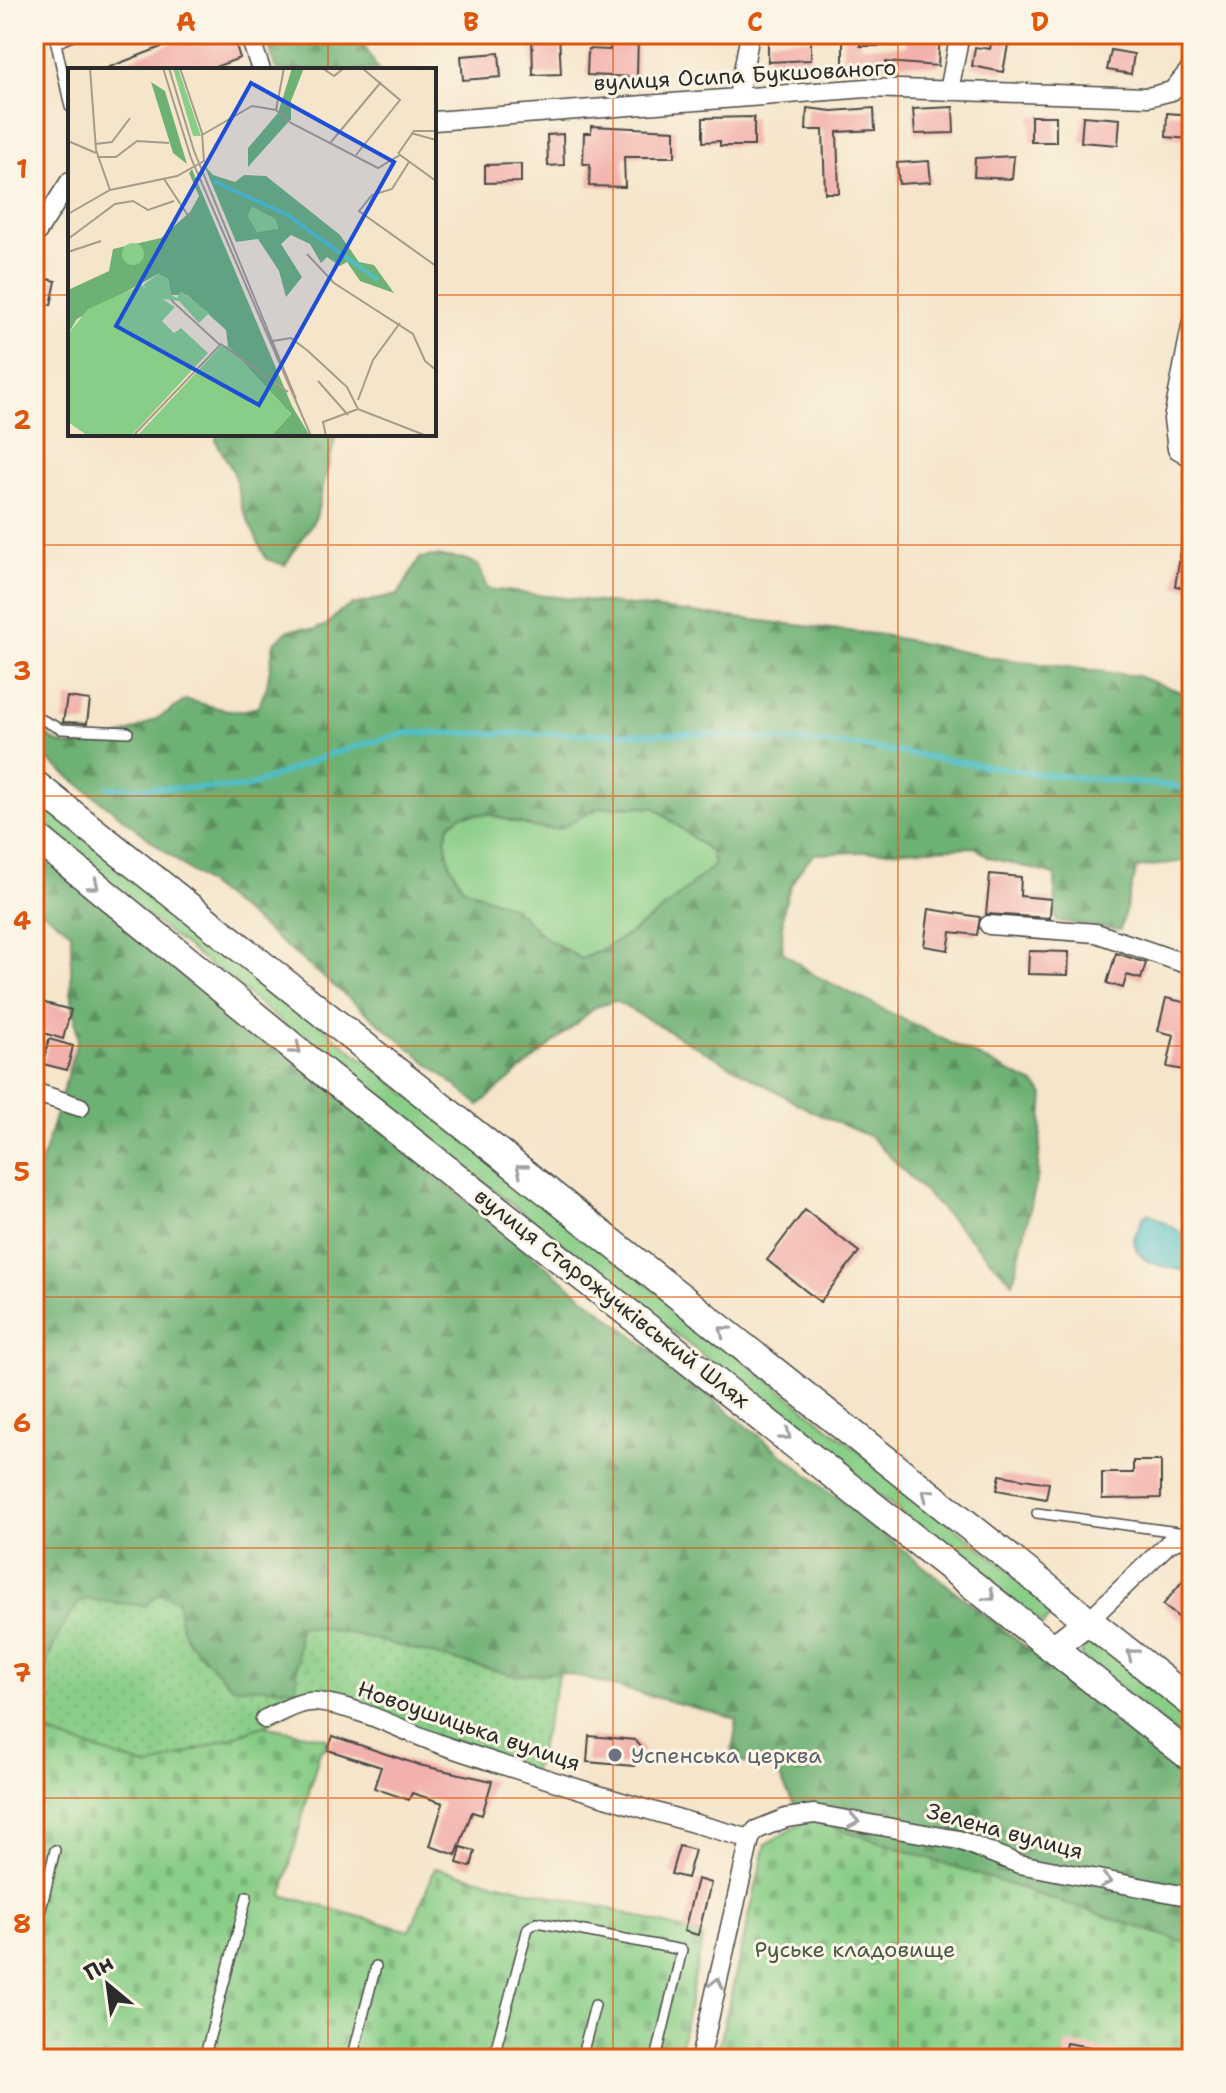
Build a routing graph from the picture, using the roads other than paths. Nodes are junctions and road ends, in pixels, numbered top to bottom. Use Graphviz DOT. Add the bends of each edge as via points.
graph roads {
  1 [pos="77,34"];
  2 [pos="249,34"];
  3 [pos="750,34"];
  4 [pos="960,34"];
  5 [pos="55,39"];
  6 [pos="1192,67"];
  7 [pos="260,68"];
  8 [pos="949,91"];
  9 [pos="738,97"];
  10 [pos="68,98"];
  11 [pos="436,121"];
  12 [pos="68,184"];
  13 [pos="34,237"];
  14 [pos="1192,321"];
  15 [pos="1192,458"];
  16 [pos="34,716"];
  17 [pos="128,732"];
  18 [pos="39,788"];
  19 [pos="34,835"];
  20 [pos="989,925"];
  21 [pos="1192,966"];
  22 [pos="34,1092"];
  23 [pos="80,1107"];
  24 [pos="1037,1513"];
  25 [pos="1192,1534"];
  26 [pos="1088,1621"];
  27 [pos="1053,1648"];
  28 [pos="1192,1703"];
  29 [pos="265,1719"];
  30 [pos="1192,1758"];
  31 [pos="750,1839"];
  32 [pos="55,1850"];
  33 [pos="247,1896"];
  34 [pos="1192,1897"];
  35 [pos="34,1939"];
  36 [pos="376,1966"];
  37 [pos="595,2005"];
  38 [pos="204,2059"];
  39 [pos="352,2059"];
  40 [pos="493,2059"];
  41 [pos="581,2059"];
  42 [pos="656,2059"];
  43 [pos="700,2059"];
  44 [pos="754,2059"];
  45 [pos="766,2059"];
  1 -- 5 [label="lane"];
  2 -- 7 [label="street"];
  3 -- 9 [label="street"];
  4 -- 8 [label="street"];
  5 -- 10 [label="lane"];
  6 -- 8 [label="street, вулиця Осипа Букшованого" via="1172,91 1148,97"];
  8 -- 9 [label="street, вулиця Осипа Букшованого" via="867,88"];
  9 -- 11 [label="street, вулиця Осипа Букшованого"];
  12 -- 13 [label="street"];
  14 -- 15 [label="street" via="1173,419 1177,449"];
  16 -- 17 [label="lane" via="61,729"];
  26 -- 18 [label="main road, вулиця Старожучківський Шлях, one-way"];
  19 -- 27 [label="main road, вулиця Старожучківський Шлях, one-way" via="327,1075"];
  20 -- 21 [label="street" via="1096,933"];
  22 -- 23 [label="street"];
  24 -- 25 [label="lane"];
  25 -- 26 [label="street" via="1169,1543"];
  26 -- 27 [label="main road"];
  28 -- 26 [label="main road, вулиця Старожучківський Шлях, one-way"];
  27 -- 30 [label="main road, вулиця Старожучківський Шлях"];
  29 -- 31 [label="street, Новоушицька вулиця" via="317,1702 534,1776"];
  31 -- 34 [label="street, Зелена вулиця, one-way" via="766,1826 814,1814 959,1840 1019,1864"];
  43 -- 31 [label="street, one-way"];
  32 -- 35 [label="lane"];
  33 -- 38 [label="lane"];
  36 -- 39 [label="lane"];
  37 -- 41 [label="lane"];
  40 -- 42 [label="lane" via="528,1928 537,1922 682,1950"];
  44 -- 45 [label="lane"];
}
